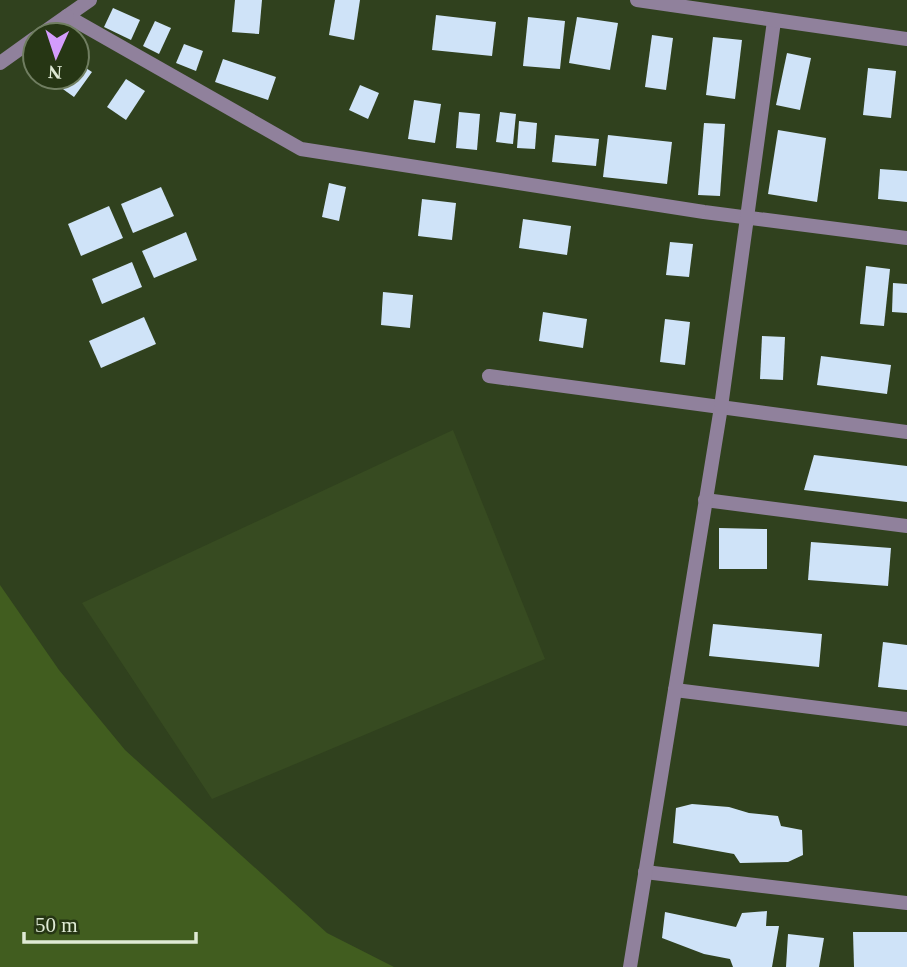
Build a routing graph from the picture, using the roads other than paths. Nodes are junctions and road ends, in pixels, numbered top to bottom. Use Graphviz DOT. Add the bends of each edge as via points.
graph roads {
  1 [pos="90,0"];
  2 [pos="638,0"];
  3 [pos="67,16"];
  4 [pos="60,21"];
  5 [pos="774,21"];
  6 [pos="907,39"];
  7 [pos="21,48"];
  8 [pos="0,63"];
  9 [pos="748,217"];
  10 [pos="907,238"];
  11 [pos="489,376"];
  12 [pos="721,407"];
  13 [pos="907,432"];
  14 [pos="705,500"];
  15 [pos="907,526"];
  16 [pos="675,690"];
  17 [pos="907,719"];
  18 [pos="645,872"];
  19 [pos="907,903"];
  20 [pos="630,967"];
  1 -- 3 [label="street"];
  2 -- 5 [label="street"];
  3 -- 4 [label="street"];
  3 -- 9 [label="street" via="301,149"];
  5 -- 6 [label="street"];
  5 -- 9 [label="street"];
  7 -- 8 [label="street"];
  9 -- 10 [label="street"];
  9 -- 12 [label="street"];
  11 -- 12 [label="street"];
  12 -- 13 [label="street"];
  12 -- 14 [label="street"];
  14 -- 15 [label="street"];
  14 -- 16 [label="street"];
  16 -- 17 [label="street"];
  16 -- 18 [label="street"];
  18 -- 19 [label="street"];
  18 -- 20 [label="street"];
}
